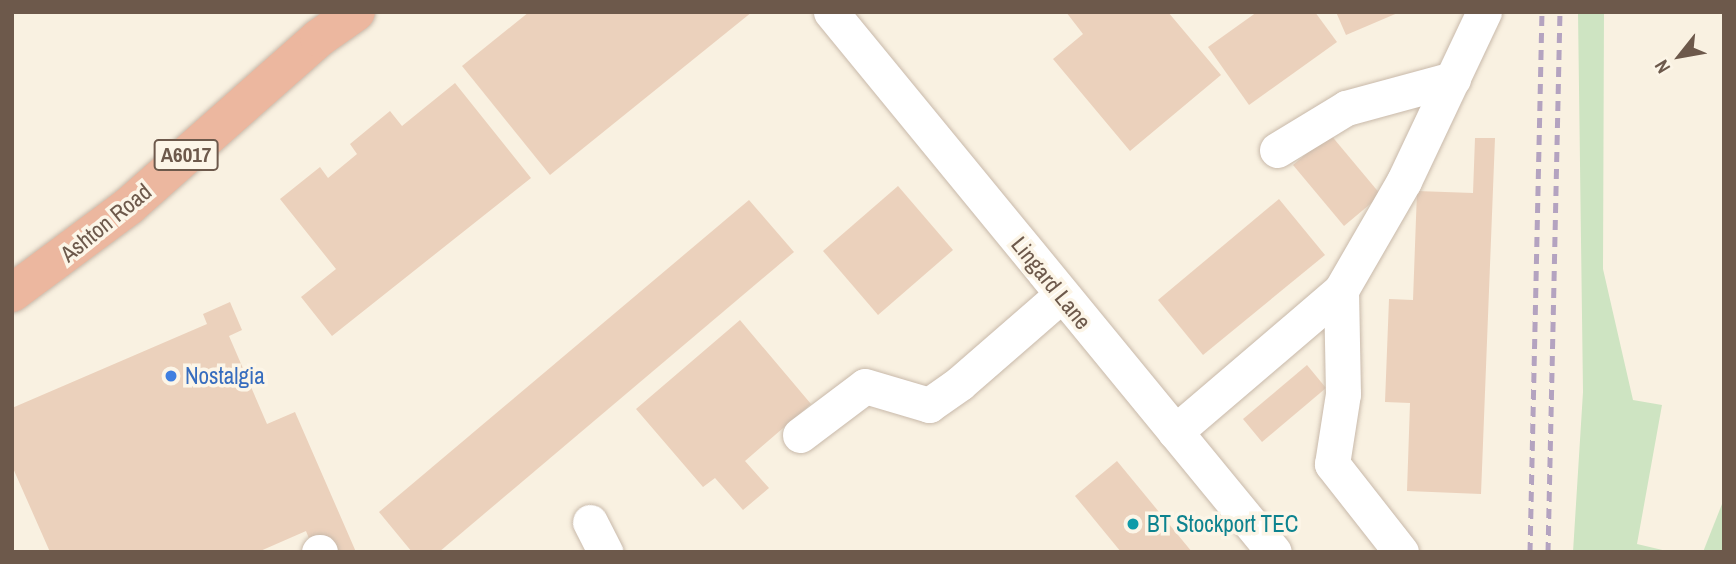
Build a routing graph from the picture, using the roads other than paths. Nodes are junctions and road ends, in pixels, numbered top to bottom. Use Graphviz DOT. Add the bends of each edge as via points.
graph roads {
  1 [pos="356,12"];
  2 [pos="831,12"];
  3 [pos="1485,12"];
  4 [pos="1453,79"];
  5 [pos="1277,150"];
  6 [pos="1341,290"];
  7 [pos="12,293"];
  8 [pos="1060,296"];
  9 [pos="1175,432"];
  10 [pos="800,435"];
  11 [pos="1274,552"];
  12 [pos="1401,552"];
  1 -- 7 [label="highway, Ashton Road / A6017" via="319,38 129,206"];
  2 -- 8 [label="street, Lingard Lane"];
  3 -- 4 [label="street"];
  4 -- 5 [label="street" via="1346,108"];
  4 -- 6 [label="street" via="1404,181"];
  6 -- 9 [label="street"];
  6 -- 12 [label="street" via="1343,382 1332,464"];
  8 -- 9 [label="street, Lingard Lane"];
  8 -- 10 [label="street" via="929,405 865,386"];
  9 -- 11 [label="street, Lingard Lane"];
}
